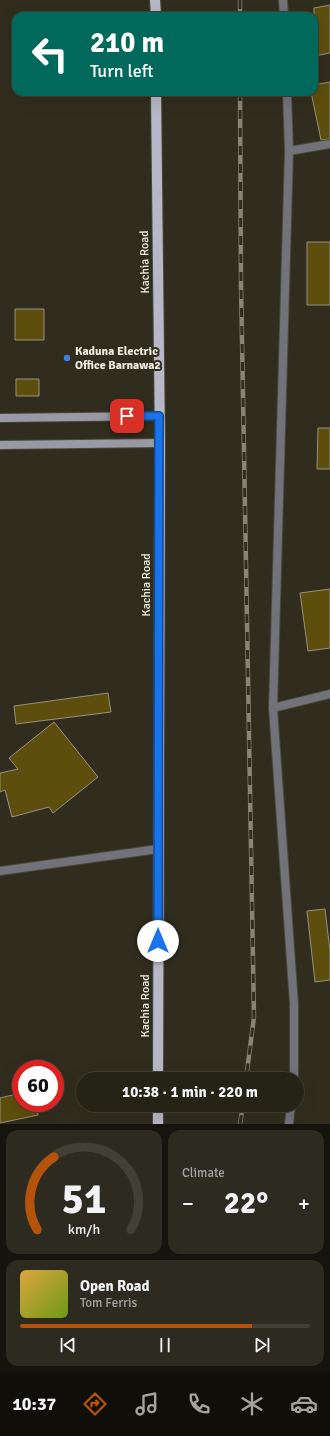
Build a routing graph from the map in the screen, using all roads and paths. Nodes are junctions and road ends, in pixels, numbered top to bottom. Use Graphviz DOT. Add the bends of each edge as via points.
graph roads {
  1 [pos="156,0"];
  2 [pos="283,0"];
  3 [pos="156,12"];
  4 [pos="284,12"];
  5 [pos="156,96"];
  6 [pos="286,96"];
  7 [pos="330,144"];
  8 [pos="289,151"];
  9 [pos="159,416"];
  10 [pos="0,418"];
  11 [pos="160,443"];
  12 [pos="0,445"];
  13 [pos="330,694"];
  14 [pos="273,708"];
  15 [pos="158,849"];
  16 [pos="0,871"];
  17 [pos="158,1072"];
  18 [pos="294,1072"];
  19 [pos="158,1112"];
  20 [pos="290,1112"];
  21 [pos="158,1124"];
  22 [pos="289,1124"];
  1 -- 3 [label="main road"];
  2 -- 4 [label="street"];
  5 -- 9 [label="main road, Kachia Road"];
  6 -- 8 [label="street"];
  7 -- 8 [label="street"];
  8 -- 14 [label="street"];
  9 -- 10 [label="street"];
  9 -- 11 [label="main road, Kachia Road"];
  11 -- 12 [label="street"];
  11 -- 15 [label="main road, Kachia Road"];
  13 -- 14 [label="street"];
  14 -- 18 [label="street" via="294,1004"];
  15 -- 16 [label="street"];
  15 -- 17 [label="main road, Kachia Road"];
  19 -- 21 [label="main road"];
  20 -- 22 [label="street"];
}
